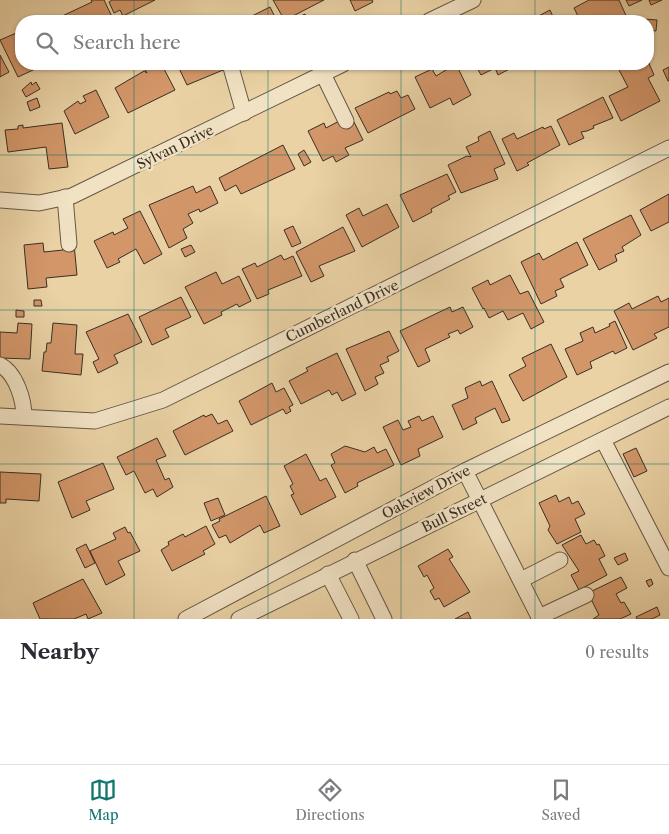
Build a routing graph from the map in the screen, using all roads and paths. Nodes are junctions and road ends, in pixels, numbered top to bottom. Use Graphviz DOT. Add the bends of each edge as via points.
graph roads {
  1 [pos="473,0"];
  2 [pos="442,15"];
  3 [pos="232,70"];
  4 [pos="331,70"];
  5 [pos="323,74"];
  6 [pos="244,113"];
  7 [pos="346,121"];
  8 [pos="669,148"];
  9 [pos="65,197"];
  10 [pos="0,200"];
  11 [pos="69,244"];
  12 [pos="0,365"];
  13 [pos="669,372"];
  14 [pos="669,407"];
  15 [pos="0,416"];
  16 [pos="24,417"];
  17 [pos="603,440"];
  18 [pos="465,471"];
  19 [pos="480,500"];
  20 [pos="354,560"];
  21 [pos="560,560"];
  22 [pos="669,568"];
  23 [pos="328,574"];
  24 [pos="521,580"];
  25 [pos="586,595"];
  26 [pos="540,618"];
  27 [pos="186,619"];
  28 [pos="239,619"];
  29 [pos="351,619"];
  30 [pos="384,619"];
  1 -- 2 [label="street"];
  3 -- 6 [label="street"];
  4 -- 5 [label="street, Sylvan Drive"];
  5 -- 6 [label="street, Sylvan Drive"];
  5 -- 7 [label="street"];
  6 -- 9 [label="street, Sylvan Drive" via="110,179"];
  8 -- 16 [label="street, Cumberland Drive" via="163,400 95,420"];
  9 -- 10 [label="street, Sylvan Drive" via="39,203"];
  9 -- 11 [label="street"];
  12 -- 16 [label="street" via="6,368 16,384 24,404"];
  13 -- 18 [label="street, Oakview Drive"];
  14 -- 17 [label="street, Bull Street"];
  15 -- 16 [label="street, Cumberland Drive"];
  17 -- 19 [label="street, Bull Street"];
  17 -- 22 [label="street"];
  18 -- 19 [label="street"];
  18 -- 27 [label="street, Oakview Drive"];
  19 -- 20 [label="street, Bull Street"];
  19 -- 24 [label="street"];
  20 -- 23 [label="street, Bull Street"];
  20 -- 30 [label="street"];
  21 -- 24 [label="street"];
  23 -- 28 [label="street, Bull Street"];
  23 -- 29 [label="street"];
  24 -- 26 [label="street"];
  25 -- 26 [label="street"];
}
